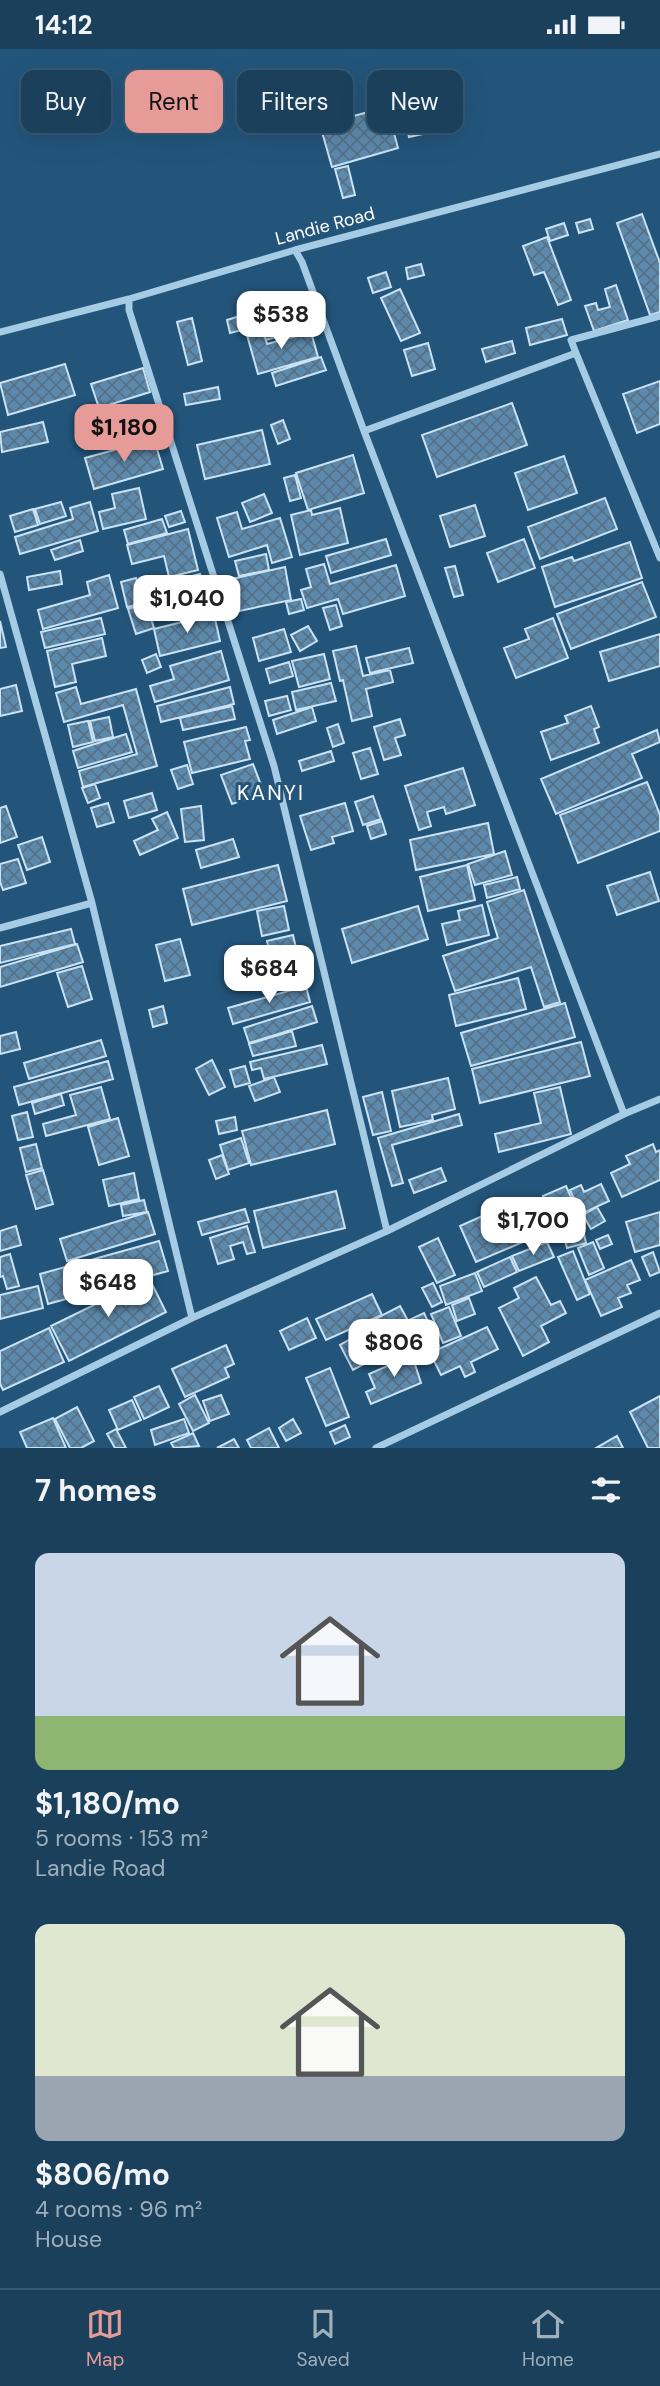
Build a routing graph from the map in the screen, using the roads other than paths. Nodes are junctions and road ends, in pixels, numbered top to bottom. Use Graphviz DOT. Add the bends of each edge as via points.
graph roads {
  1 [pos="660,154"];
  2 [pos="295,250"];
  3 [pos="129,299"];
  4 [pos="660,316"];
  5 [pos="0,332"];
  6 [pos="576,353"];
  7 [pos="364,431"];
  8 [pos="660,558"];
  9 [pos="0,574"];
  10 [pos="92,903"];
  11 [pos="0,928"];
  12 [pos="660,1099"];
  13 [pos="624,1114"];
  14 [pos="387,1231"];
  15 [pos="660,1313"];
  16 [pos="192,1318"];
  17 [pos="0,1412"];
  18 [pos="376,1448"];
  1 -- 2 [label="street, Landie Road"];
  2 -- 3 [label="street, Landie Road"];
  2 -- 7 [label="street"];
  3 -- 5 [label="street, Landie Road"];
  3 -- 14 [label="street" via="274,766"];
  4 -- 6 [label="street" via="571,340"];
  6 -- 7 [label="street"];
  6 -- 8 [label="street"];
  7 -- 13 [label="street"];
  9 -- 10 [label="street"];
  10 -- 11 [label="street"];
  10 -- 16 [label="street"];
  12 -- 13 [label="street"];
  13 -- 14 [label="street"];
  14 -- 16 [label="street"];
  15 -- 18 [label="street"];
  16 -- 17 [label="street"];
}
